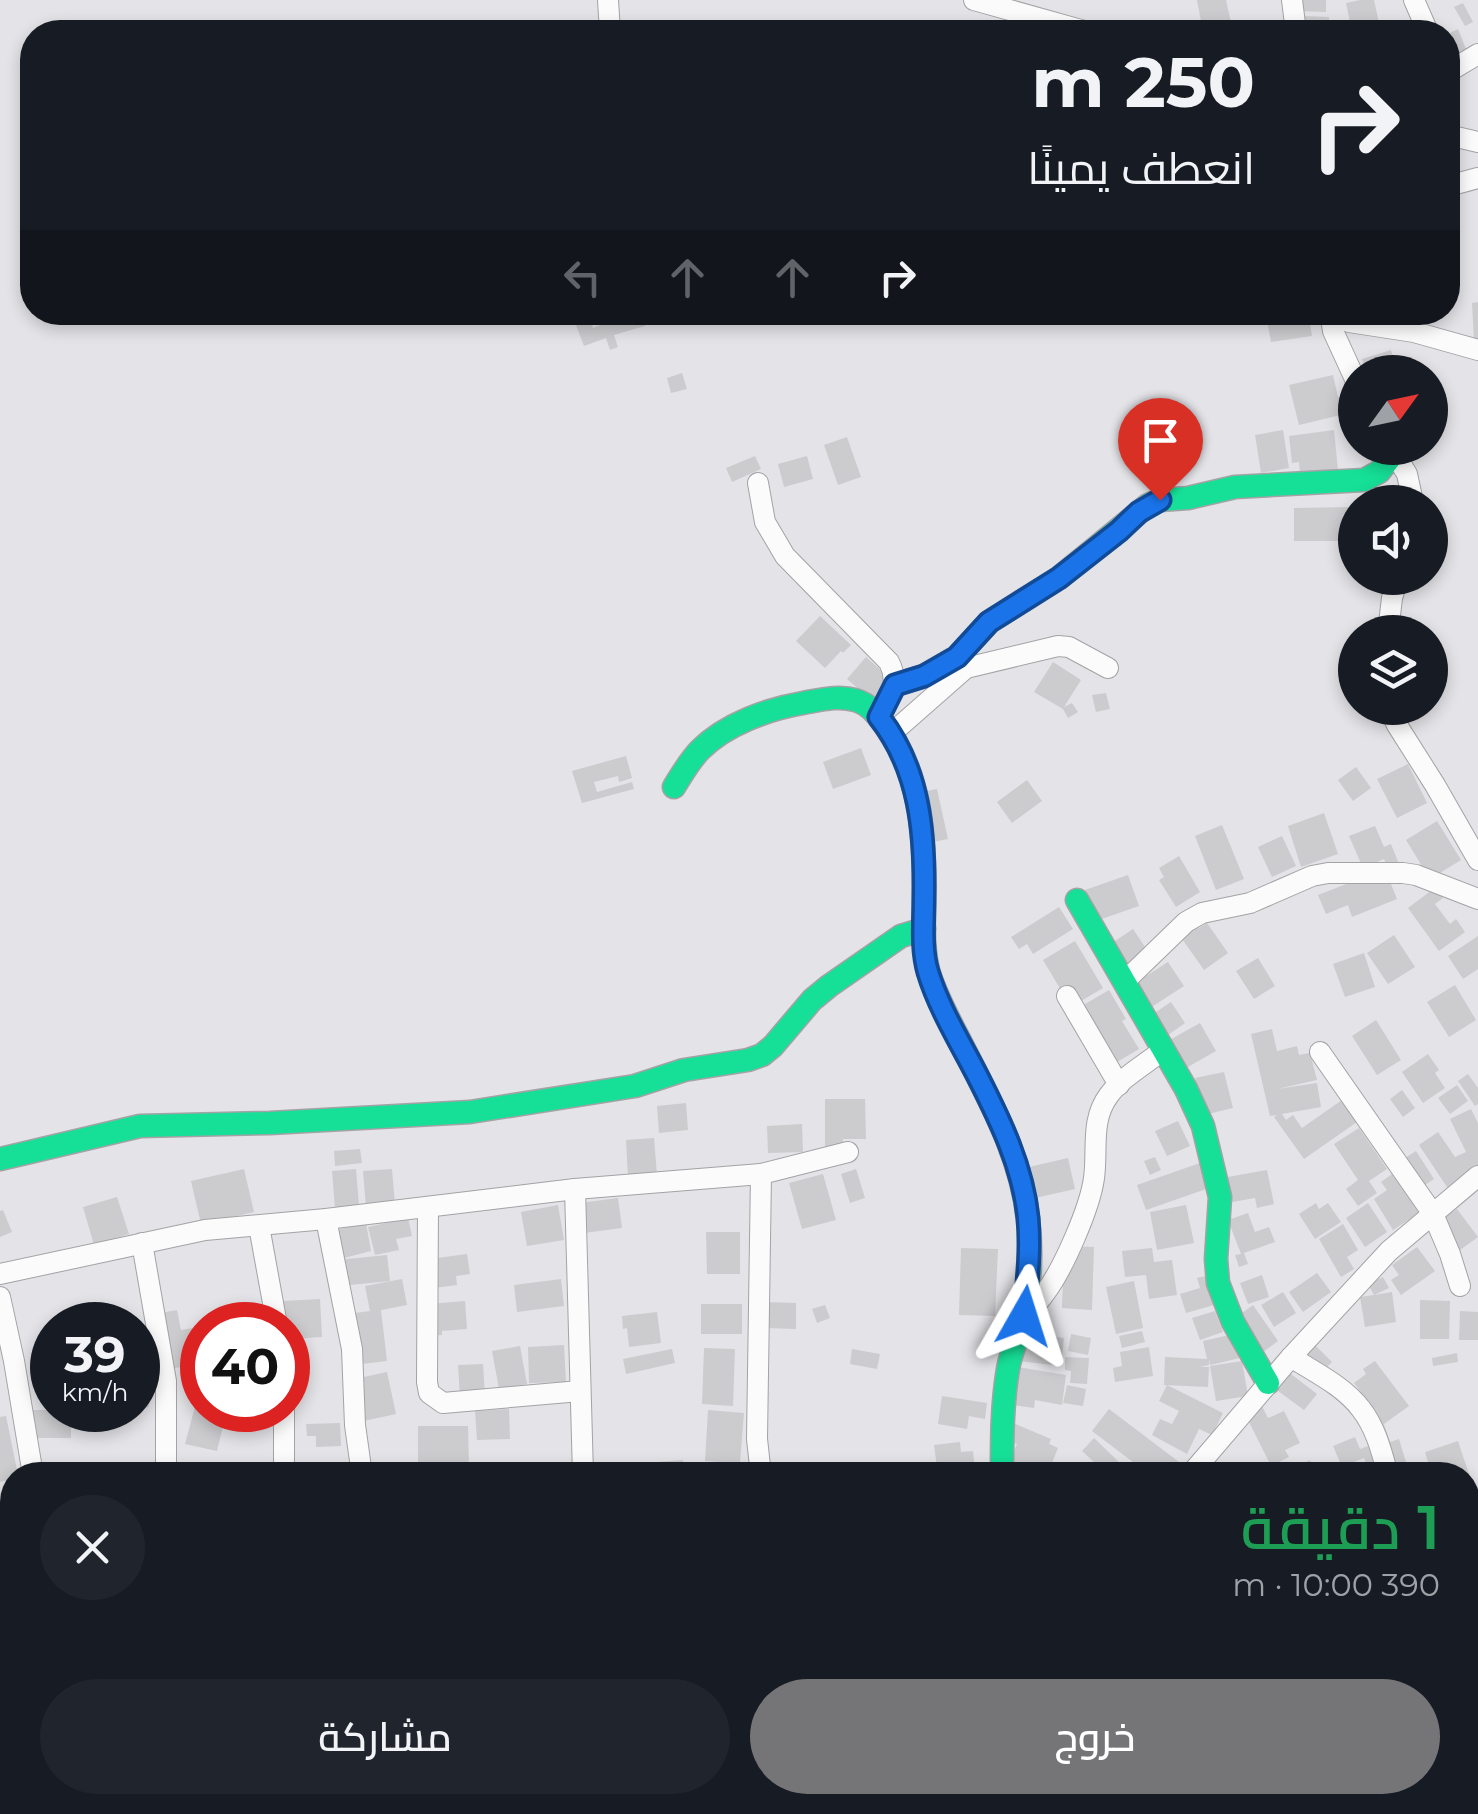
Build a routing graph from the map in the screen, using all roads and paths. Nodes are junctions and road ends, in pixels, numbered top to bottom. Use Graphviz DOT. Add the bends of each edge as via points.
graph roads {
  1 [pos="974,0"];
  2 [pos="1045,20"];
  3 [pos="1332,325"];
  4 [pos="1368,325"];
  5 [pos="1478,350"];
  6 [pos="1344,355"];
  7 [pos="1383,465"];
  8 [pos="758,483"];
  9 [pos="1108,668"];
  10 [pos="895,685"];
  11 [pos="885,725"];
  12 [pos="1397,725"];
  13 [pos="674,787"];
  14 [pos="1478,860"];
  15 [pos="1478,899"];
  16 [pos="1078,900"];
  17 [pos="924,929"];
  18 [pos="1125,981"];
  19 [pos="1067,996"];
  20 [pos="1163,1050"];
  21 [pos="1320,1052"];
  22 [pos="1119,1085"];
  23 [pos="848,1152"];
  24 [pos="0,1159"];
  25 [pos="761,1174"];
  26 [pos="1478,1176"];
  27 [pos="576,1190"];
  28 [pos="428,1208"];
  29 [pos="1432,1214"];
  30 [pos="326,1219"];
  31 [pos="258,1226"];
  32 [pos="142,1243"];
  33 [pos="0,1274"];
  34 [pos="1460,1286"];
  35 [pos="0,1298"];
  36 [pos="273,1302"];
  37 [pos="1024,1316"];
  38 [pos="1291,1356"];
  39 [pos="1268,1383"];
  40 [pos="580,1391"];
  41 [pos="284,1432"];
  42 [pos="31,1462"];
  43 [pos="166,1462"];
  44 [pos="284,1462"];
  45 [pos="360,1462"];
  46 [pos="583,1462"];
  47 [pos="760,1462"];
  48 [pos="1003,1462"];
  49 [pos="1201,1462"];
  50 [pos="1384,1462"];
  1 -- 2 [label="street"];
  3 -- 6 [label="street"];
  4 -- 5 [label="street"];
  7 -- 10 [label="street" via="1364,480 1235,487 1160,500 989,622 957,657"];
  8 -- 10 [label="street" via="766,522 785,556 889,662"];
  9 -- 11 [label="street" via="1058,646 980,663"];
  10 -- 11 [label="street"];
  11 -- 13 [label="street" via="854,699 794,704 714,738"];
  11 -- 17 [label="street" via="916,790 925,854"];
  12 -- 14 [label="street"];
  15 -- 18 [label="street" via="1403,873 1312,876 1250,903 1202,913"];
  16 -- 18 [label="street"];
  17 -- 24 [label="street" via="901,936 829,986 773,1046 748,1060 470,1112 140,1126"];
  17 -- 37 [label="street" via="928,973 1020,1179 1030,1262"];
  18 -- 20 [label="street"];
  19 -- 22 [label="street"];
  20 -- 22 [label="street"];
  20 -- 39 [label="street" via="1202,1126 1214,1166 1218,1282"];
  21 -- 29 [label="street"];
  22 -- 37 [label="street" via="1096,1123 1094,1179 1074,1235 1049,1288"];
  23 -- 25 [label="street"];
  25 -- 27 [label="street"];
  25 -- 47 [label="street"];
  26 -- 29 [label="street"];
  27 -- 28 [label="street"];
  27 -- 40 [label="street"];
  28 -- 30 [label="street"];
  28 -- 40 [label="street" via="429,1393 442,1403"];
  29 -- 34 [label="street"];
  29 -- 38 [label="street" via="1389,1250"];
  30 -- 31 [label="street"];
  30 -- 45 [label="street" via="352,1350"];
  31 -- 32 [label="street"];
  31 -- 36 [label="street"];
  32 -- 33 [label="street"];
  32 -- 43 [label="street" via="166,1381"];
  35 -- 42 [label="street"];
  37 -- 48 [label="street" via="1009,1365"];
  38 -- 39 [label="street"];
  38 -- 50 [label="street" via="1362,1410"];
  39 -- 49 [label="street"];
  40 -- 46 [label="street"];
  41 -- 44 [label="street"];
}
